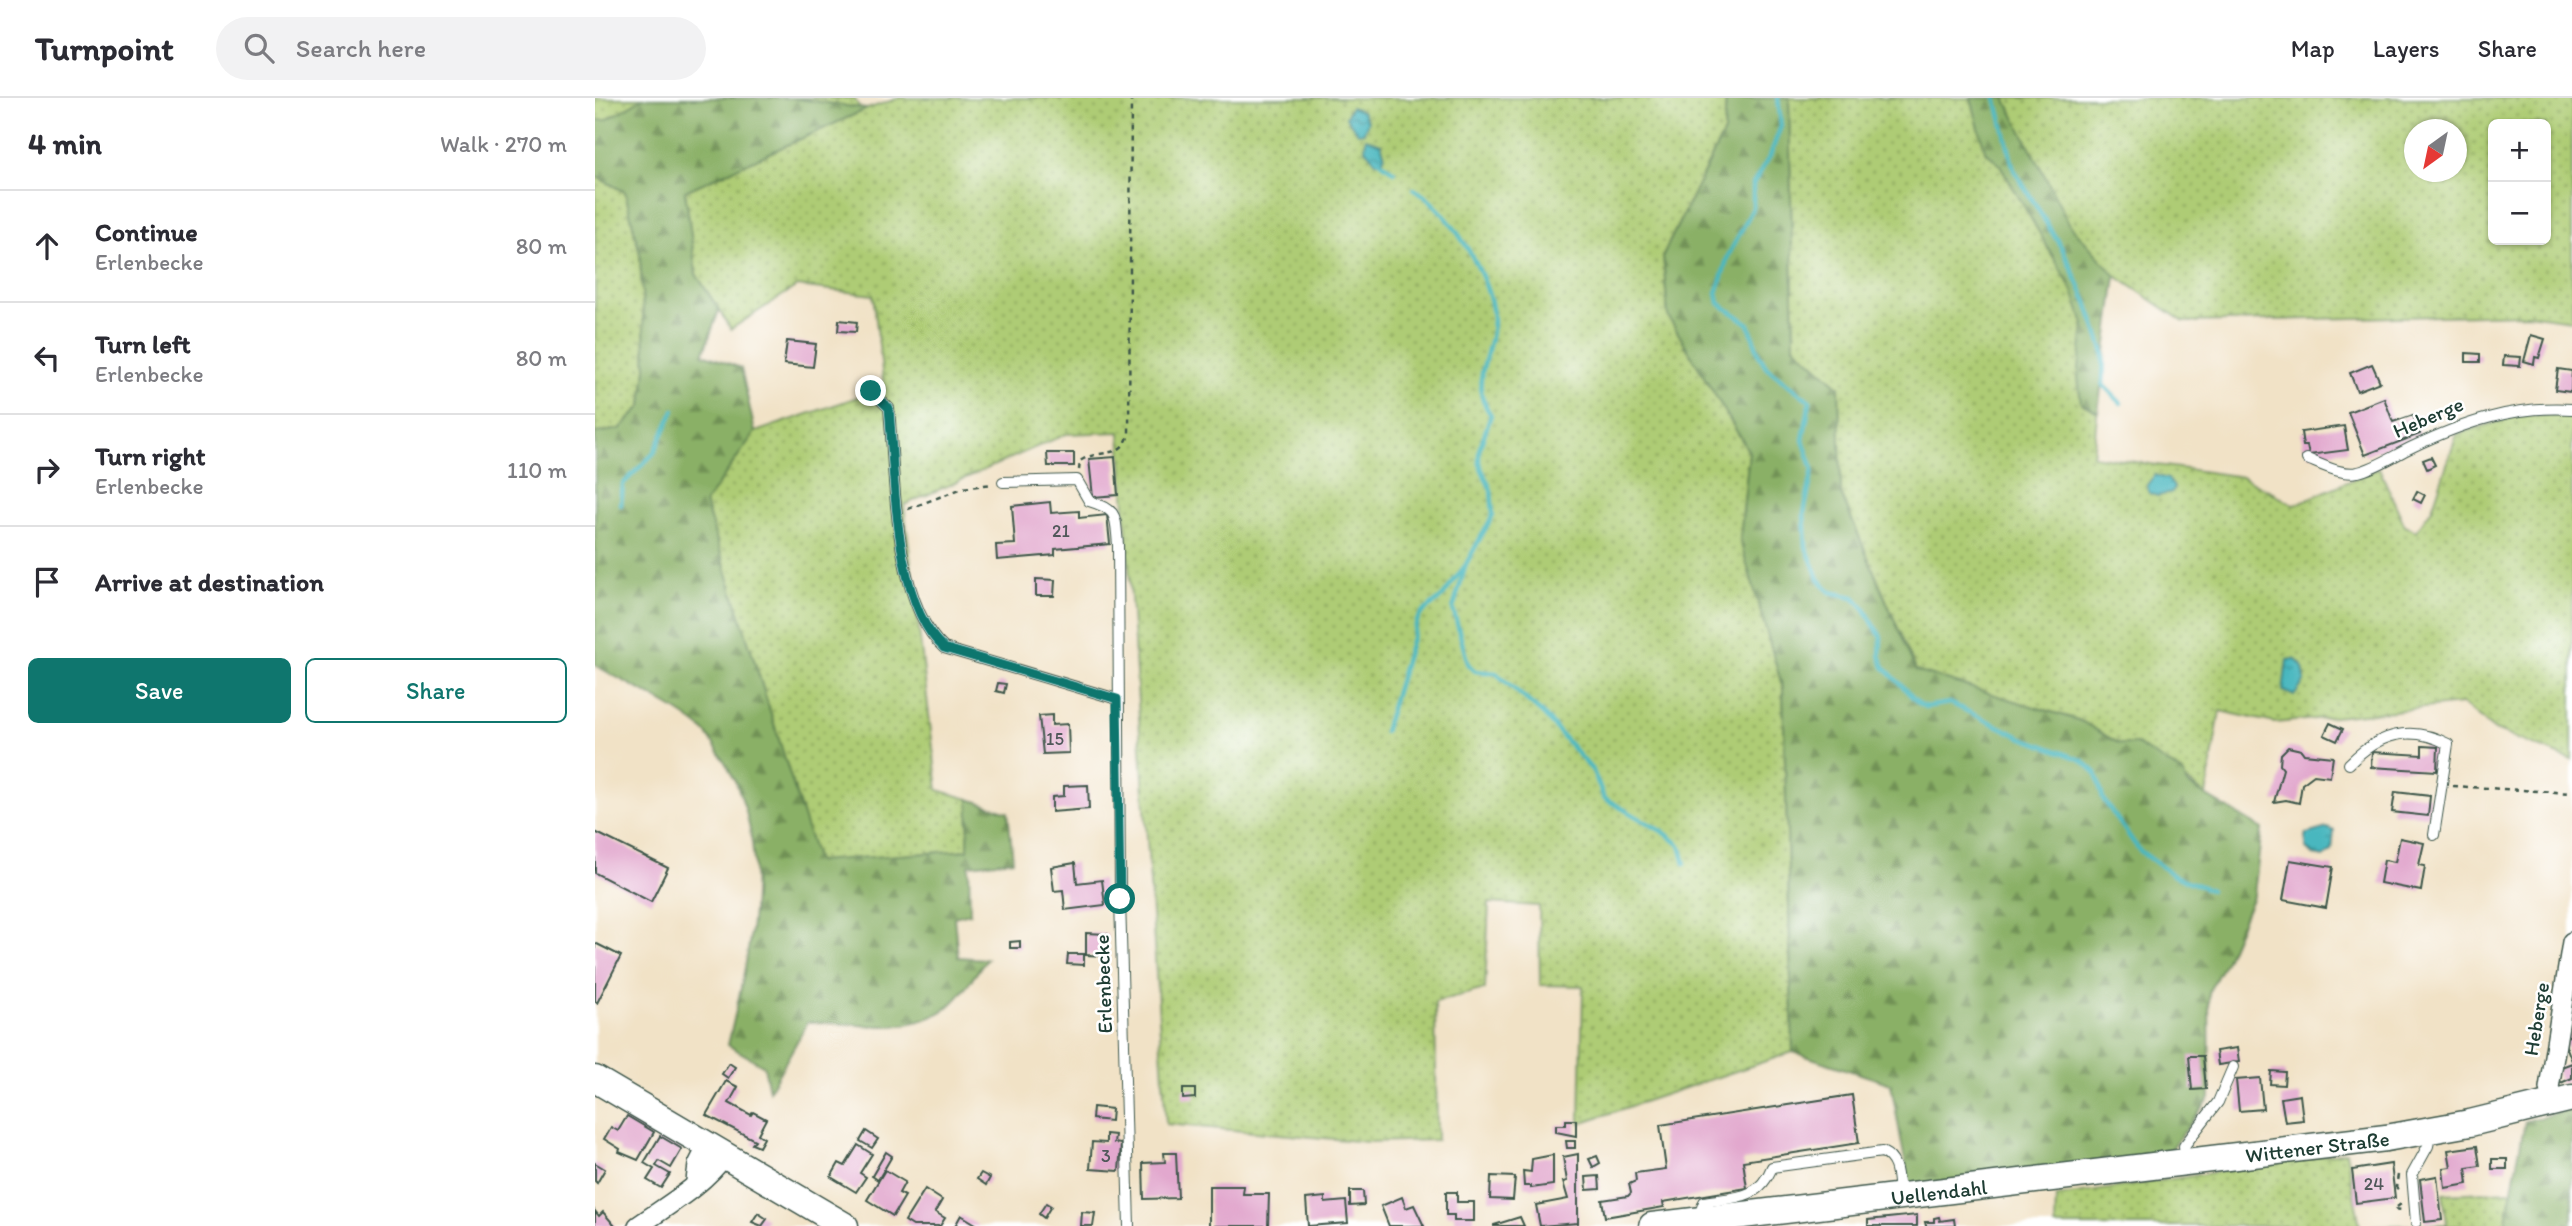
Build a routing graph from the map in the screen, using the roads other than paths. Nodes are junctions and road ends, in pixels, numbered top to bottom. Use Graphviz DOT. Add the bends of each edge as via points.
graph roads {
  1 [pos="871,391"];
  2 [pos="2572,409"];
  3 [pos="2307,459"];
  4 [pos="1003,482"];
  5 [pos="1117,699"];
  6 [pos="2349,764"];
  7 [pos="2434,835"];
  8 [pos="2572,942"];
  9 [pos="2233,1067"];
  10 [pos="595,1079"];
  11 [pos="2563,1101"];
  12 [pos="2431,1131"];
  13 [pos="716,1150"];
  14 [pos="2186,1161"];
  15 [pos="2060,1177"];
  16 [pos="1899,1195"];
  17 [pos="1698,1219"];
  18 [pos="2416,1222"];
  19 [pos="646,1223"];
  20 [pos="845,1226"];
  21 [pos="1129,1226"];
  22 [pos="1651,1226"];
  1 -- 5 [label="lane" via="889,408 899,537 915,604 929,635 944,648"];
  2 -- 3 [label="lane, Heberge" via="2539,407 2483,418 2446,430 2356,473"];
  4 -- 5 [label="lane, Erlenbecke" via="1077,480 1089,501 1115,513"];
  5 -- 21 [label="lane, Erlenbecke"];
  6 -- 7 [label="lane" via="2366,747 2395,735 2426,732 2448,744"];
  8 -- 11 [label="street, Heberge" via="2549,1088"];
  9 -- 14 [label="lane" via="2218,1102 2184,1146"];
  10 -- 13 [label="main road"];
  11 -- 12 [label="main road, Wittener Straße"];
  12 -- 14 [label="main road, Wittener Straße"];
  12 -- 18 [label="lane" via="2412,1175"];
  13 -- 19 [label="street" via="698,1165 696,1181"];
  13 -- 20 [label="main road"];
  14 -- 15 [label="main road, Wittener Straße"];
  15 -- 16 [label="main road, Uellendahl"];
  16 -- 17 [label="main road, Uellendahl" via="1787,1215"];
  16 -- 17 [label="lane" via="1896,1164 1882,1152 1772,1167 1765,1183 1748,1195 1705,1202"];
  17 -- 22 [label="main road, Uellendahl"];
}
